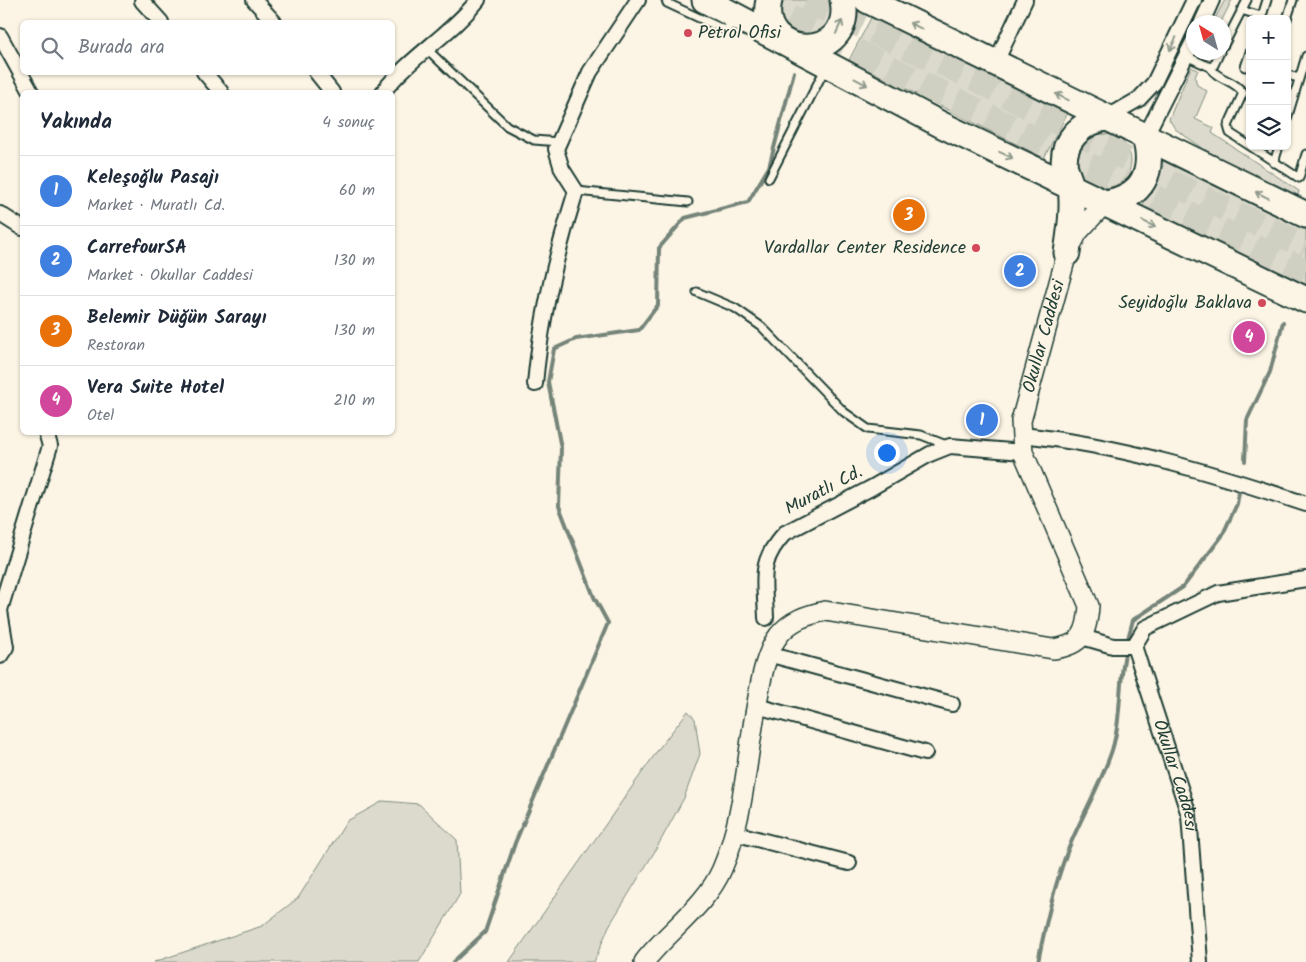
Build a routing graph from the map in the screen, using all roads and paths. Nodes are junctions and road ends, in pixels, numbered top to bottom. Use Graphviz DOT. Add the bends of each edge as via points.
graph roads {
  1 [pos="254,0"];
  2 [pos="478,0"];
  3 [pos="638,0"];
  4 [pos="666,0"];
  5 [pos="705,0"];
  6 [pos="769,0"];
  7 [pos="843,0"];
  8 [pos="867,0"];
  9 [pos="1026,0"];
  10 [pos="1194,0"];
  11 [pos="1212,0"];
  12 [pos="1247,0"];
  13 [pos="1267,0"];
  14 [pos="1293,0"];
  15 [pos="142,1"];
  16 [pos="1241,10"];
  17 [pos="1205,15"];
  18 [pos="1254,15"];
  19 [pos="1262,15"];
  20 [pos="1288,15"];
  21 [pos="740,19"];
  22 [pos="159,20"];
  23 [pos="272,20"];
  24 [pos="1231,31"];
  25 [pos="0,36"];
  26 [pos="787,43"];
  27 [pos="428,50"];
  28 [pos="1186,56"];
  29 [pos="1306,56"];
  30 [pos="1195,60"];
  31 [pos="1215,60"];
  32 [pos="1247,60"];
  33 [pos="996,64"];
  34 [pos="828,65"];
  35 [pos="1210,67"];
  36 [pos="1245,67"];
  37 [pos="20,72"];
  38 [pos="22,75"];
  39 [pos="210,75"];
  40 [pos="318,75"];
  41 [pos="1291,76"];
  42 [pos="1299,78"];
  43 [pos="30,90"];
  44 [pos="220,90"];
  45 [pos="330,90"];
  46 [pos="385,90"];
  47 [pos="1291,105"];
  48 [pos="1106,118"];
  49 [pos="1145,137"];
  50 [pos="1246,140"];
  51 [pos="560,142"];
  52 [pos="1259,150"];
  53 [pos="1278,150"];
  54 [pos="1306,154"];
  55 [pos="1274,163"];
  56 [pos="769,178"];
  57 [pos="1071,186"];
  58 [pos="576,191"];
  59 [pos="688,202"];
  60 [pos="1105,203"];
  61 [pos="0,214"];
  62 [pos="1306,216"];
  63 [pos="20,227"];
  64 [pos="1068,253"];
  65 [pos="697,292"];
  66 [pos="1306,300"];
  67 [pos="535,384"];
  68 [pos="47,435"];
  69 [pos="1022,436"];
  70 [pos="950,446"];
  71 [pos="1306,504"];
  72 [pos="1306,579"];
  73 [pos="0,610"];
  74 [pos="766,618"];
  75 [pos="1082,637"];
  76 [pos="1134,646"];
  77 [pos="768,654"];
  78 [pos="0,656"];
  79 [pos="952,704"];
  80 [pos="756,706"];
  81 [pos="925,753"];
  82 [pos="734,833"];
  83 [pos="849,863"];
  84 [pos="644,962"];
  85 [pos="1200,962"];
  1 -- 23 [label="street"];
  2 -- 27 [label="street" via="465,17"];
  3 -- 51 [label="street" via="590,72"];
  4 -- 21 [label="lane" via="725,30"];
  5 -- 21 [label="highway"];
  6 -- 26 [label="highway" via="768,18 772,29"];
  26 -- 7 [label="highway, one-way" via="800,48 814,48 826,43 842,23"];
  33 -- 8 [label="highway, one-way"];
  9 -- 33 [label="street"];
  10 -- 48 [label="street, one-way" via="1154,83 1139,99"];
  11 -- 17 [label="street"];
  12 -- 16 [label="lane"];
  13 -- 19 [label="lane"];
  14 -- 20 [label="lane"];
  15 -- 22 [label="street"];
  16 -- 18 [label="lane"];
  16 -- 24 [label="lane"];
  21 -- 26 [label="highway"];
  25 -- 37 [label="street"];
  26 -- 34 [label="highway"];
  27 -- 46 [label="street" via="397,74"];
  27 -- 51 [label="lane" via="507,126 534,140"];
  28 -- 49 [label="street"];
  29 -- 42 [label="lane"];
  30 -- 35 [label="lane"];
  31 -- 35 [label="lane"];
  32 -- 36 [label="lane"];
  48 -- 33 [label="highway, one-way"];
  34 -- 56 [label="lane"];
  34 -- 57 [label="highway, one-way" via="940,124"];
  35 -- 50 [label="lane" via="1214,73 1239,86 1243,93 1228,126 1230,133"];
  38 -- 43 [label="street"];
  39 -- 44 [label="street"];
  40 -- 45 [label="street"];
  41 -- 42 [label="lane"];
  42 -- 47 [label="lane"];
  48 -- 49 [label="highway"];
  48 -- 57 [label="highway" via="1082,126 1067,146 1065,168"];
  49 -- 60 [label="highway" via="1149,155 1148,170 1142,183 1120,201"];
  62 -- 49 [label="highway, one-way"];
  51 -- 58 [label="street" via="556,149 562,168"];
  52 -- 55 [label="lane"];
  53 -- 55 [label="lane"];
  54 -- 55 [label="lane" via="1299,178"];
  57 -- 60 [label="highway"];
  57 -- 64 [label="highway"];
  58 -- 59 [label="lane"];
  58 -- 67 [label="street" via="556,255"];
  60 -- 64 [label="street, Okullar Caddesi" via="1078,232"];
  60 -- 66 [label="highway, one-way"];
  61 -- 63 [label="street"];
  64 -- 69 [label="street, Okullar Caddesi"];
  65 -- 70 [label="lane" via="735,308 762,327 844,412 868,429 921,435"];
  68 -- 73 [label="street" via="50,446"];
  69 -- 70 [label="street, Muratlı Cd."];
  69 -- 71 [label="street, Muratlı Cd." via="1066,440 1160,459"];
  69 -- 75 [label="street" via="1089,606 1088,624"];
  70 -- 74 [label="street, Muratlı Cd." via="785,533 765,559"];
  72 -- 76 [label="street" via="1218,593 1145,628"];
  73 -- 78 [label="street" via="6,647"];
  75 -- 76 [label="street" via="1113,646"];
  75 -- 77 [label="street" via="1069,647 1054,649 825,611 792,622 779,635"];
  76 -- 85 [label="street, Okullar Caddesi" via="1189,814"];
  77 -- 79 [label="street"];
  77 -- 80 [label="street"];
  80 -- 81 [label="street"];
  80 -- 82 [label="street"];
  82 -- 83 [label="street"];
  82 -- 84 [label="street" via="722,871 703,900"];
}
